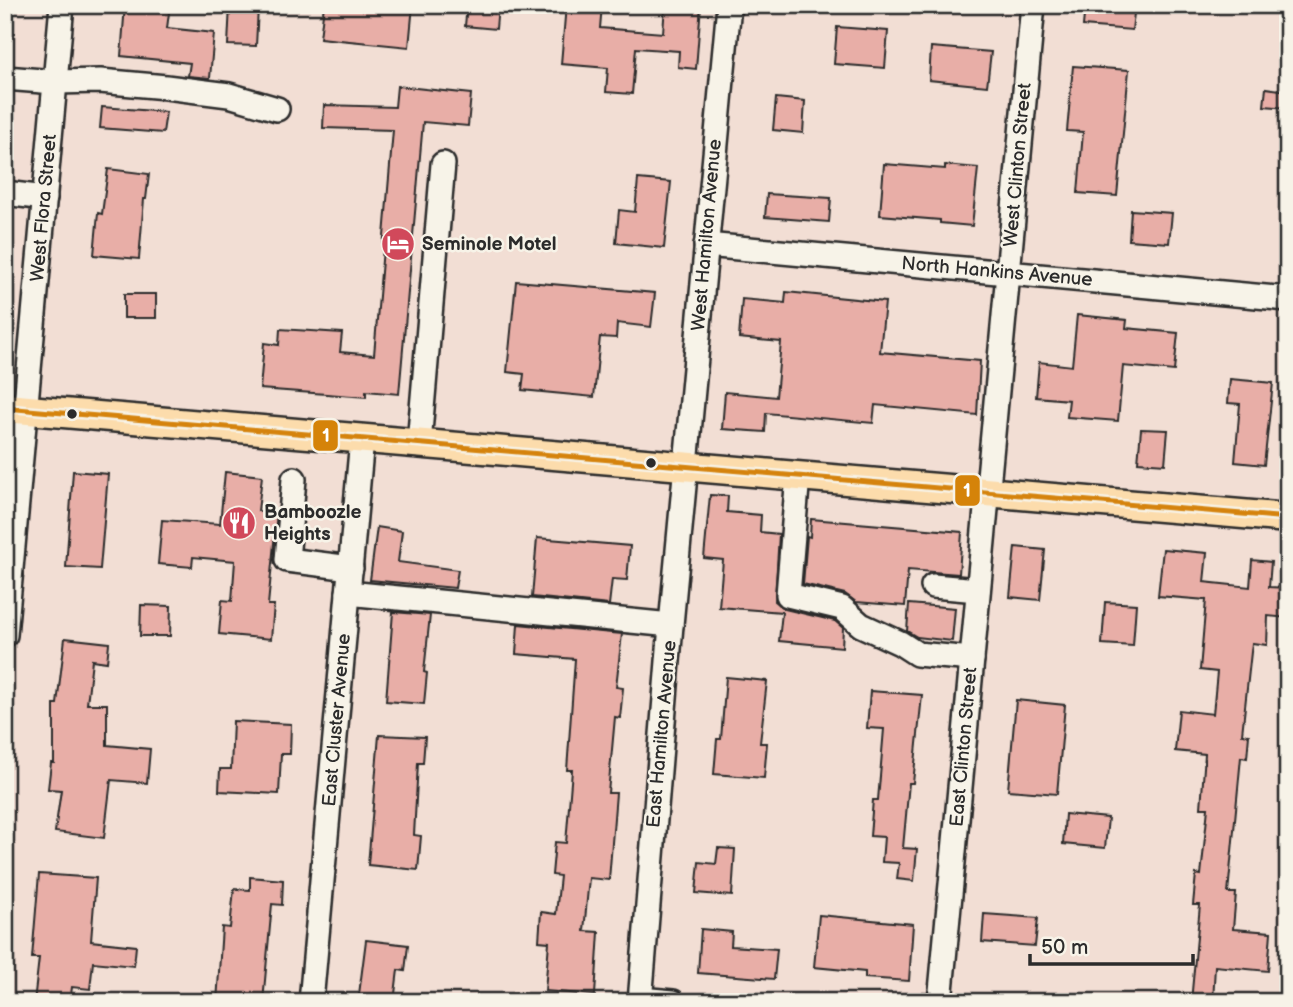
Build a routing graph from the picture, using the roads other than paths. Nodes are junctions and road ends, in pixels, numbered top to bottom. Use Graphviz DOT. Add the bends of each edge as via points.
graph roads {
  1 [pos="62,5"];
  2 [pos="729,5"];
  3 [pos="1033,5"];
  4 [pos="5,78"];
  5 [pos="55,82"];
  6 [pos="277,109"];
  7 [pos="443,163"];
  8 [pos="5,193"];
  9 [pos="45,198"];
  10 [pos="706,245"];
  11 [pos="1007,273"];
  12 [pos="1288,299"];
  13 [pos="16,409"];
  14 [pos="362,439"];
  15 [pos="419,444"];
  16 [pos="686,466"];
  17 [pos="798,475"];
  18 [pos="294,479"];
  19 [pos="987,492"];
  20 [pos="1288,518"];
  21 [pos="351,568"];
  22 [pos="933,586"];
  23 [pos="978,590"];
  24 [pos="348,593"];
  25 [pos="671,625"];
  26 [pos="5,635"];
  27 [pos="972,659"];
  28 [pos="640,1000"];
  29 [pos="311,1002"];
  30 [pos="673,1002"];
  31 [pos="940,1002"];
  1 -- 5 [label="street, West Flora Street"];
  2 -- 10 [label="street, West Hamilton Avenue"];
  3 -- 11 [label="street, West Clinton Street"];
  4 -- 5 [label="street"];
  5 -- 6 [label="street" via="166,86 229,95"];
  5 -- 9 [label="street, West Flora Street"];
  7 -- 15 [label="street"];
  8 -- 9 [label="street"];
  9 -- 13 [label="street, West Flora Street"];
  10 -- 11 [label="street, North Hankins Avenue"];
  10 -- 16 [label="street, West Hamilton Avenue"];
  11 -- 12 [label="street, North Hankins Avenue"];
  11 -- 19 [label="street, West Clinton Street"];
  13 -- 14 [label="main road"];
  13 -- 26 [label="street, West Flora Street"];
  14 -- 15 [label="main road"];
  14 -- 21 [label="street, East Cluster Avenue"];
  15 -- 16 [label="main road"];
  16 -- 17 [label="main road"];
  16 -- 25 [label="street, East Hamilton Avenue"];
  17 -- 19 [label="main road"];
  17 -- 27 [label="street" via="788,594 842,608 861,625 917,654"];
  18 -- 21 [label="street" via="287,560"];
  19 -- 20 [label="main road"];
  19 -- 23 [label="street, East Clinton Street"];
  21 -- 24 [label="street, East Cluster Avenue"];
  22 -- 23 [label="street"];
  23 -- 27 [label="street, East Clinton Street"];
  24 -- 25 [label="street"];
  24 -- 29 [label="street, East Cluster Avenue"];
  25 -- 28 [label="street, East Hamilton Avenue"];
  27 -- 31 [label="street, East Clinton Street"];
  28 -- 30 [label="street"];
}
